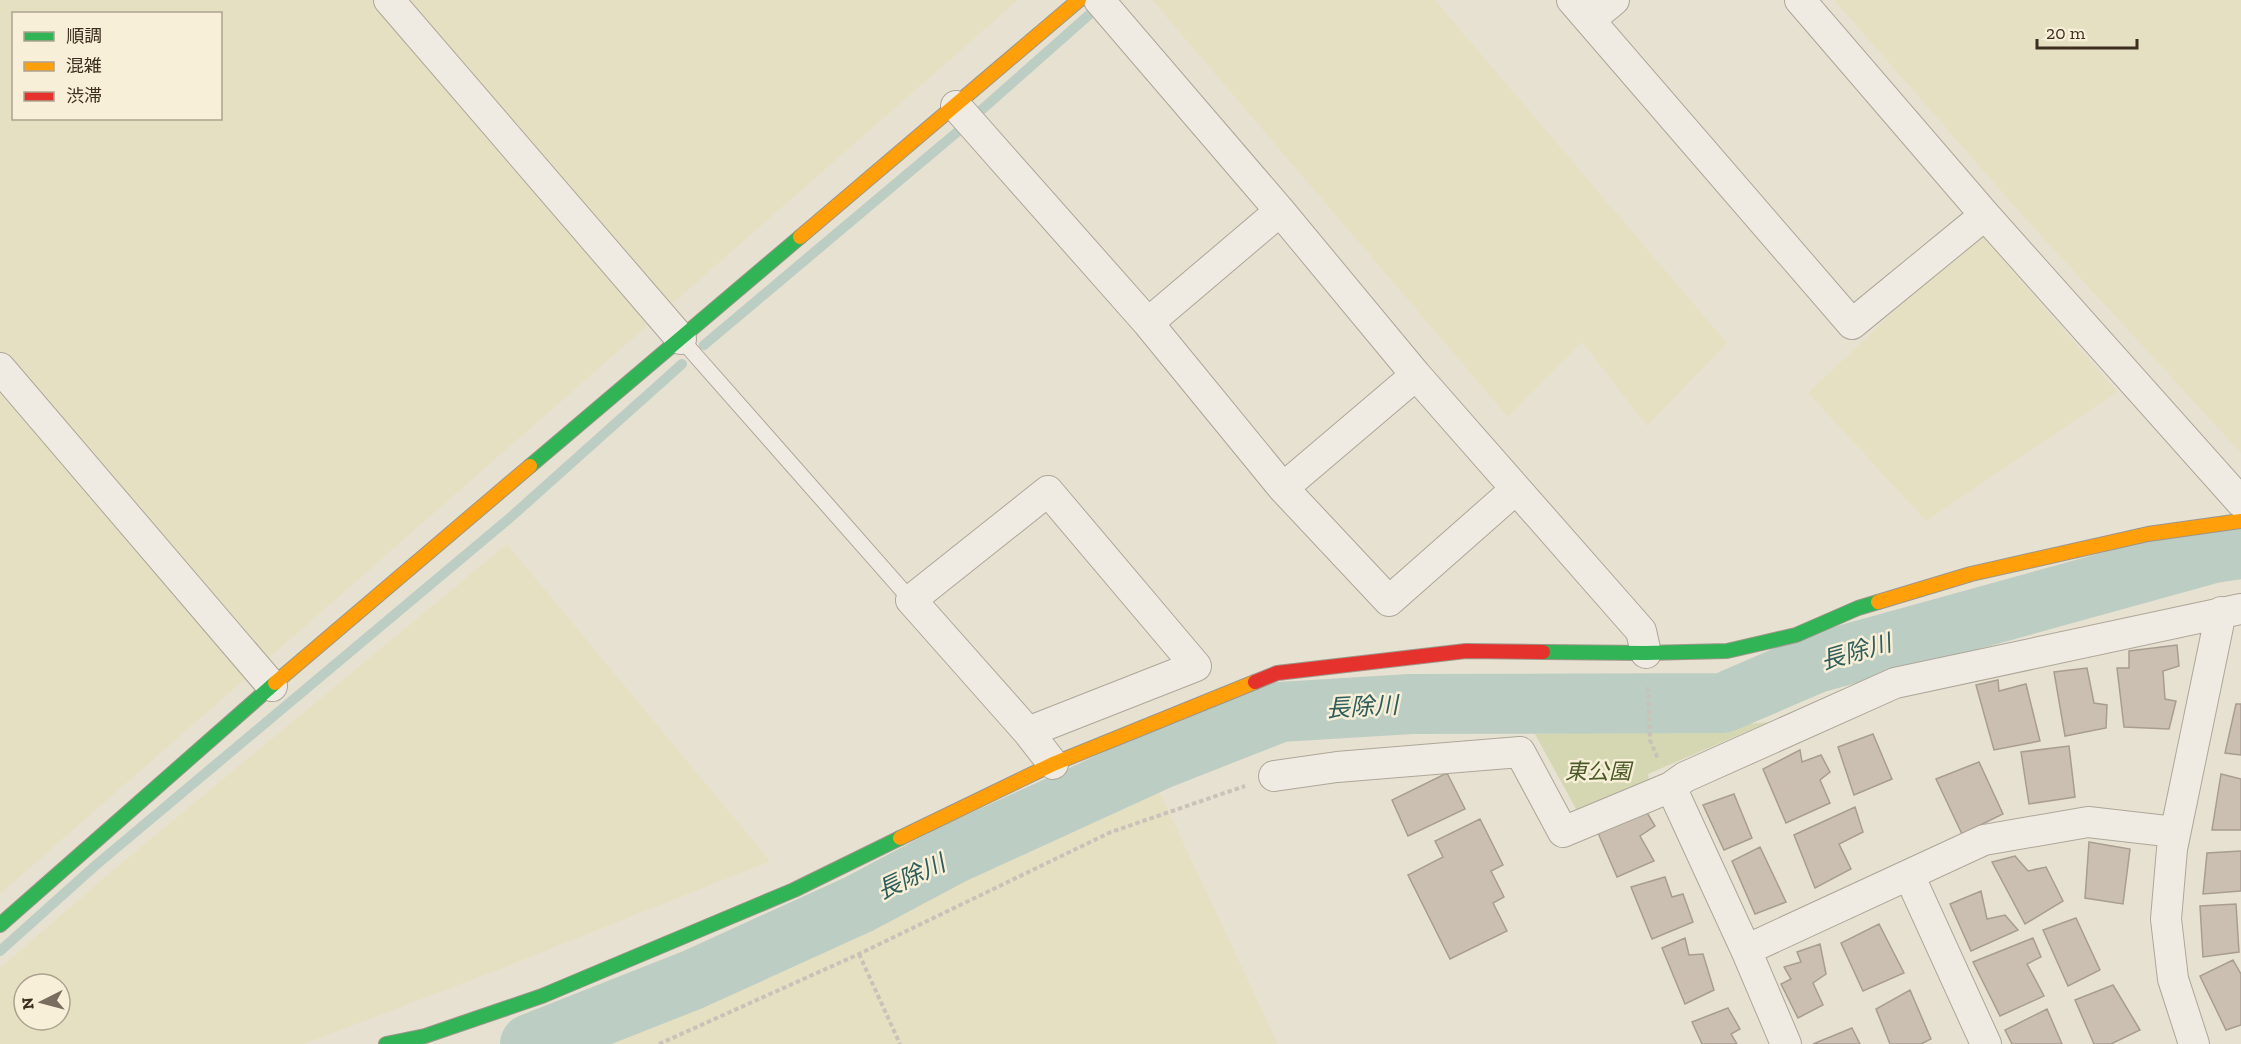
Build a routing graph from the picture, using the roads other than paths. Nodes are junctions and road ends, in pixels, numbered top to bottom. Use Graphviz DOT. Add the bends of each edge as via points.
graph roads {
  1 [pos="389,0"];
  2 [pos="1079,0"];
  3 [pos="1099,0"];
  4 [pos="1614,0"];
  5 [pos="1800,0"];
  6 [pos="1581,10"];
  7 [pos="956,106"];
  8 [pos="1280,211"];
  9 [pos="1985,215"];
  10 [pos="1148,323"];
  11 [pos="681,339"];
  12 [pos="0,368"];
  13 [pos="1416,375"];
  14 [pos="1283,488"];
  15 [pos="1516,489"];
  16 [pos="2241,502"];
  17 [pos="2241,520"];
  18 [pos="911,600"];
  19 [pos="2231,611"];
  20 [pos="1647,664"];
  21 [pos="272,686"];
  22 [pos="1028,732"];
  23 [pos="1053,764"];
  24 [pos="1274,776"];
  25 [pos="1671,786"];
  26 [pos="2175,832"];
  27 [pos="1909,875"];
  28 [pos="0,925"];
  29 [pos="1746,950"];
  30 [pos="386,1044"];
  31 [pos="1786,1044"];
  32 [pos="1986,1044"];
  33 [pos="2194,1044"];
  1 -- 11 [label="street"];
  2 -- 7 [label="street"];
  3 -- 8 [label="street"];
  4 -- 6 [label="street"];
  5 -- 9 [label="street"];
  6 -- 9 [label="street" via="1852,324"];
  7 -- 10 [label="street"];
  7 -- 11 [label="street"];
  8 -- 10 [label="street"];
  8 -- 13 [label="street"];
  9 -- 16 [label="street"];
  10 -- 14 [label="street"];
  11 -- 18 [label="lane"];
  11 -- 21 [label="street"];
  12 -- 21 [label="street"];
  13 -- 14 [label="street"];
  13 -- 15 [label="street"];
  14 -- 15 [label="street" via="1389,601"];
  15 -- 20 [label="street" via="1641,631"];
  17 -- 20 [label="street" via="2148,534 1971,574 1858,608 1796,635"];
  18 -- 22 [label="street"];
  18 -- 22 [label="street" via="1048,491 1196,666"];
  19 -- 25 [label="street" via="1895,683"];
  19 -- 26 [label="street"];
  20 -- 23 [label="street" via="1466,651 1277,673"];
  21 -- 28 [label="street"];
  22 -- 23 [label="street"];
  23 -- 30 [label="street" via="794,890 542,996 425,1036"];
  24 -- 25 [label="street" via="1520,752 1563,832"];
  25 -- 29 [label="street"];
  26 -- 27 [label="street" via="2088,822 1984,840"];
  26 -- 33 [label="street" via="2166,919 2172,979"];
  27 -- 29 [label="street"];
  27 -- 32 [label="street"];
  29 -- 31 [label="street"];
}
